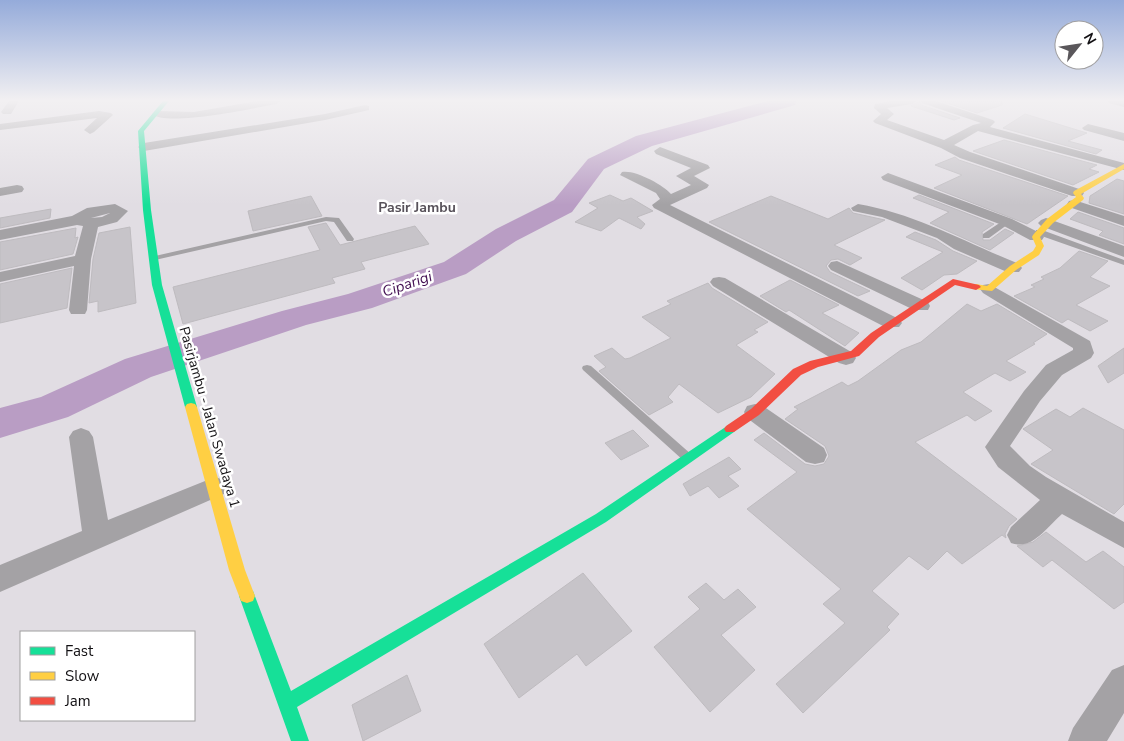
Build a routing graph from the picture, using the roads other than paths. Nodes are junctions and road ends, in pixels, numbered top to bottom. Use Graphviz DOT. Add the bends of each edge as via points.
graph roads {
  1 [pos="143,136"];
  2 [pos="210,136"];
  3 [pos="918,136"];
  4 [pos="964,136"];
  5 [pos="1020,136"];
  6 [pos="959,139"];
  7 [pos="945,145"];
  8 [pos="144,147"];
  9 [pos="660,151"];
  10 [pos="1121,156"];
  11 [pos="1040,166"];
  12 [pos="627,175"];
  13 [pos="888,177"];
  14 [pos="1075,178"];
  15 [pos="1093,184"];
  16 [pos="17,189"];
  17 [pos="0,192"];
  18 [pos="1075,198"];
  19 [pos="669,200"];
  20 [pos="858,208"];
  21 [pos="1124,220"];
  22 [pos="1007,222"];
  23 [pos="1040,231"];
  24 [pos="0,234"];
  25 [pos="986,236"];
  26 [pos="350,239"];
  27 [pos="1124,252"];
  28 [pos="155,258"];
  29 [pos="83,259"];
  30 [pos="1124,263"];
  31 [pos="837,266"];
  32 [pos="1013,268"];
  33 [pos="0,276"];
  34 [pos="719,282"];
  35 [pos="989,288"];
  36 [pos="921,306"];
  37 [pos="78,310"];
  38 [pos="892,323"];
  39 [pos="846,358"];
  40 [pos="587,368"];
  41 [pos="755,412"];
  42 [pos="81,437"];
  43 [pos="815,454"];
  44 [pos="689,459"];
  45 [pos="216,487"];
  46 [pos="1056,496"];
  47 [pos="1021,535"];
  48 [pos="1124,536"];
  49 [pos="98,537"];
  50 [pos="0,579"];
  51 [pos="1124,682"];
  52 [pos="284,704"];
  53 [pos="300,741"];
  54 [pos="1086,741"];
  1 -- 8 [label="street, Pasirjambu - Jalan Swadaya 1"];
  2 -- 8 [label="street"];
  3 -- 7 [label="street"];
  4 -- 6 [label="street"];
  5 -- 10 [label="street"];
  6 -- 7 [label="street"];
  6 -- 11 [label="street"];
  7 -- 18 [label="street"];
  8 -- 28 [label="street, Pasirjambu - Jalan Swadaya 1" via="147,210"];
  9 -- 19 [label="street" via="702,168 683,176 702,186"];
  10 -- 15 [label="street"];
  12 -- 19 [label="street" via="661,190"];
  13 -- 22 [label="street"];
  14 -- 15 [label="street"];
  15 -- 18 [label="street"];
  16 -- 17 [label="street"];
  18 -- 21 [label="street"];
  18 -- 23 [label="street"];
  19 -- 38 [label="street" via="659,204"];
  20 -- 32 [label="street" via="902,219"];
  22 -- 23 [label="street"];
  22 -- 25 [label="lane"];
  23 -- 27 [label="street"];
  23 -- 30 [label="lane"];
  23 -- 32 [label="street" via="1040,246 1036,253"];
  24 -- 29 [label="street" via="84,222"];
  26 -- 28 [label="lane" via="336,220 326,219"];
  28 -- 45 [label="street, Pasirjambu - Jalan Swadaya 1" via="157,284"];
  29 -- 33 [label="street"];
  29 -- 37 [label="street"];
  31 -- 36 [label="street"];
  32 -- 35 [label="street"];
  34 -- 39 [label="street"];
  35 -- 36 [label="street" via="953,282"];
  35 -- 46 [label="street" via="1083,346 1084,353 1054,370 997,447 1004,459"];
  36 -- 38 [label="street"];
  38 -- 39 [label="street"];
  39 -- 41 [label="street" via="814,364 797,372"];
  40 -- 44 [label="lane"];
  41 -- 43 [label="street"];
  41 -- 44 [label="street"];
  42 -- 49 [label="street"];
  44 -- 52 [label="street" via="600,518"];
  45 -- 49 [label="street"];
  45 -- 52 [label="street, Pasirjambu - Jalan Swadaya 1" via="237,570"];
  46 -- 47 [label="street"];
  46 -- 48 [label="street"];
  49 -- 50 [label="street"];
  51 -- 54 [label="street"];
  52 -- 53 [label="street, Pasirjambu - Jalan Swadaya 1"];
}
